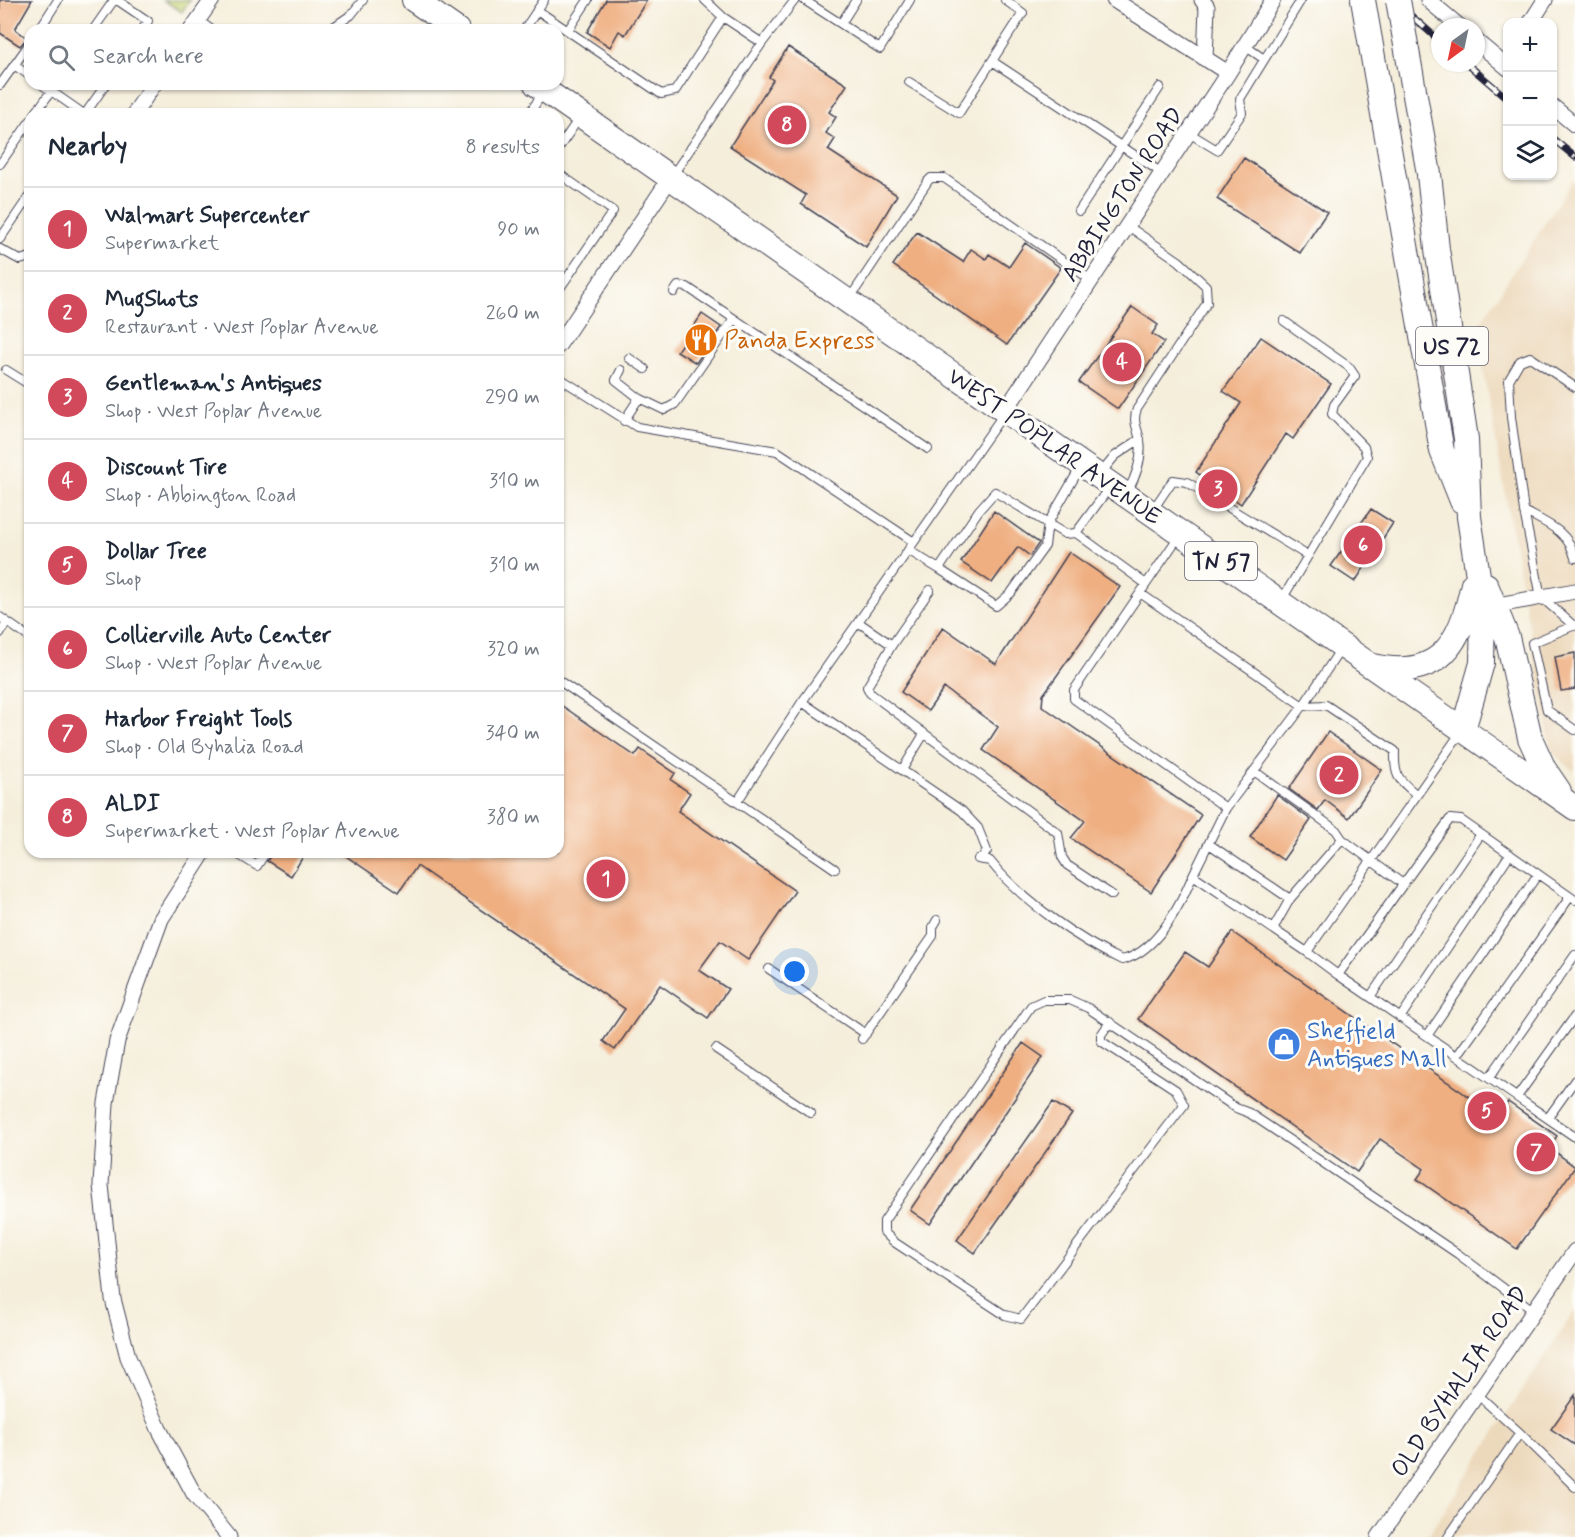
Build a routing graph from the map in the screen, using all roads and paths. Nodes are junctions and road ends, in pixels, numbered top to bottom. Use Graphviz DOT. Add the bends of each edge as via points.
graph roads {
  1 [pos="58,0"];
  2 [pos="115,0"];
  3 [pos="212,0"];
  4 [pos="363,0"];
  5 [pos="414,0"];
  6 [pos="544,0"];
  7 [pos="588,0"];
  8 [pos="705,0"];
  9 [pos="795,0"];
  10 [pos="804,0"];
  11 [pos="856,0"];
  12 [pos="910,0"];
  13 [pos="1005,0"];
  14 [pos="1114,0"];
  15 [pos="1202,0"];
  16 [pos="1273,0"];
  17 [pos="1301,0"];
  18 [pos="1363,0"];
  19 [pos="1398,0"];
  20 [pos="1428,0"];
  21 [pos="1545,0"];
  22 [pos="1444,7"];
  23 [pos="537,10"];
  24 [pos="723,17"];
  25 [pos="1534,18"];
  26 [pos="842,22"];
  27 [pos="43,24"];
  28 [pos="97,24"];
  29 [pos="146,24"];
  30 [pos="196,24"];
  31 [pos="338,24"];
  32 [pos="449,24"];
  33 [pos="528,24"];
  34 [pos="559,24"];
  35 [pos="564,27"];
  36 [pos="568,30"];
  37 [pos="762,43"];
  38 [pos="1245,46"];
  39 [pos="1485,47"];
  40 [pos="24,51"];
  41 [pos="1204,59"];
  42 [pos="1264,59"];
  43 [pos="992,61"];
  44 [pos="1503,61"];
  45 [pos="14,65"];
  46 [pos="24,72"];
  47 [pos="1228,74"];
  48 [pos="909,82"];
  49 [pos="0,85"];
  50 [pos="1160,87"];
  51 [pos="51,90"];
  52 [pos="56,90"];
  53 [pos="102,90"];
  54 [pos="150,90"];
  55 [pos="539,90"];
  56 [pos="544,90"];
  57 [pos="39,108"];
  58 [pos="77,108"];
  59 [pos="88,108"];
  60 [pos="138,108"];
  61 [pos="531,108"];
  62 [pos="1557,110"];
  63 [pos="581,116"];
  64 [pos="1575,125"];
  65 [pos="24,130"];
  66 [pos="1189,133"];
  67 [pos="564,140"];
  68 [pos="1121,146"];
  69 [pos="0,164"];
  70 [pos="1162,173"];
  71 [pos="564,177"];
  72 [pos="671,177"];
  73 [pos="24,204"];
  74 [pos="1079,211"];
  75 [pos="1128,226"];
  76 [pos="0,239"];
  77 [pos="0,249"];
  78 [pos="24,259"];
  79 [pos="1092,280"];
  80 [pos="564,282"];
  81 [pos="674,292"];
  82 [pos="848,301"];
  83 [pos="734,319"];
  84 [pos="1284,321"];
  85 [pos="564,337"];
  86 [pos="629,358"];
  87 [pos="645,369"];
  88 [pos="6,370"];
  89 [pos="621,370"];
  90 [pos="24,381"];
  91 [pos="564,381"];
  92 [pos="1575,387"];
  93 [pos="639,398"];
  94 [pos="1005,411"];
  95 [pos="624,421"];
  96 [pos="1140,439"];
  97 [pos="928,449"];
  98 [pos="1104,480"];
  99 [pos="1524,510"];
  100 [pos="1151,512"];
  101 [pos="1469,517"];
  102 [pos="1048,523"];
  103 [pos="1076,533"];
  104 [pos="1181,534"];
  105 [pos="914,542"];
  106 [pos="908,550"];
  107 [pos="1308,556"];
  108 [pos="1575,558"];
  109 [pos="939,569"];
  110 [pos="1146,584"];
  111 [pos="930,590"];
  112 [pos="1575,591"];
  113 [pos="1140,593"];
  114 [pos="1541,597"];
  115 [pos="1280,602"];
  116 [pos="1482,608"];
  117 [pos="4,620"];
  118 [pos="858,622"];
  119 [pos="1575,626"];
  120 [pos="0,633"];
  121 [pos="24,634"];
  122 [pos="892,645"];
  123 [pos="1343,646"];
  124 [pos="1371,666"];
  125 [pos="564,684"];
  126 [pos="802,702"];
  127 [pos="1303,706"];
  128 [pos="1463,730"];
  129 [pos="1575,730"];
  130 [pos="924,734"];
  131 [pos="902,770"];
  132 [pos="1254,771"];
  133 [pos="1417,795"];
  134 [pos="737,802"];
  135 [pos="1571,805"];
  136 [pos="1226,808"];
  137 [pos="1481,834"];
  138 [pos="1342,839"];
  139 [pos="1209,844"];
  140 [pos="1510,854"];
  141 [pos="200,858"];
  142 [pos="244,858"];
  143 [pos="262,858"];
  144 [pos="1373,860"];
  145 [pos="835,870"];
  146 [pos="1538,874"];
  147 [pos="1193,875"];
  148 [pos="1402,884"];
  149 [pos="1112,895"];
  150 [pos="1290,899"];
  151 [pos="1573,899"];
  152 [pos="937,920"];
  153 [pos="1273,929"];
  154 [pos="1307,952"];
  155 [pos="1575,955"];
  156 [pos="769,969"];
  157 [pos="1338,975"];
  158 [pos="1370,997"];
  159 [pos="1575,1016"];
  160 [pos="1400,1018"];
  161 [pos="1110,1022"];
  162 [pos="1427,1036"];
  163 [pos="716,1049"];
  164 [pos="1457,1056"];
  165 [pos="1489,1078"];
  166 [pos="1575,1080"];
  167 [pos="1517,1098"];
  168 [pos="811,1113"];
  169 [pos="1548,1118"];
  170 [pos="1575,1137"];
  171 [pos="1575,1251"];
  172 [pos="1534,1311"];
  173 [pos="1477,1394"];
  174 [pos="1520,1433"];
  175 [pos="1575,1486"];
  176 [pos="229,1537"];
  177 [pos="1379,1537"];
  178 [pos="1448,1537"];
  1 -- 27 [label="lane"];
  2 -- 28 [label="lane"];
  2 -- 29 [label="lane" via="148,21"];
  3 -- 30 [label="street"];
  4 -- 31 [label="lane"];
  5 -- 32 [label="main road"];
  6 -- 23 [label="lane"];
  7 -- 36 [label="lane"];
  8 -- 24 [label="lane"];
  9 -- 37 [label="lane"];
  10 -- 26 [label="lane"];
  11 -- 26 [label="lane"];
  12 -- 26 [label="lane" via="879,49"];
  13 -- 43 [label="lane" via="1023,13"];
  14 -- 41 [label="street"];
  15 -- 41 [label="street" via="1207,7"];
  16 -- 38 [label="street, ABBINGTON ROAD"];
  17 -- 42 [label="lane"];
  18 -- 101 [label="main road, US 72" via="1442,451"];
  19 -- 101 [label="main road, US 72, bridge" via="1429,174 1466,440"];
  20 -- 22 [label="street"];
  21 -- 25 [label="street"];
  23 -- 33 [label="lane"];
  23 -- 34 [label="lane"];
  24 -- 36 [label="lane" via="675,91 669,94 662,94"];
  24 -- 37 [label="lane"];
  35 -- 36 [label="lane"];
  37 -- 72 [label="lane"];
  38 -- 42 [label="lane"];
  38 -- 47 [label="street, ABBINGTON ROAD"];
  39 -- 44 [label="street"];
  40 -- 45 [label="lane"];
  41 -- 47 [label="street"];
  42 -- 66 [label="lane" via="1240,99 1242,113 1217,150"];
  43 -- 48 [label="lane" via="959,113"];
  43 -- 68 [label="lane"];
  45 -- 46 [label="lane"];
  45 -- 49 [label="lane"];
  47 -- 66 [label="street, ABBINGTON ROAD"];
  50 -- 68 [label="lane"];
  51 -- 57 [label="lane"];
  52 -- 58 [label="lane"];
  53 -- 59 [label="lane"];
  54 -- 60 [label="street"];
  55 -- 61 [label="lane"];
  56 -- 63 [label="main road, WEST POPLAR AVENUE / TN 57"];
  62 -- 64 [label="street"];
  63 -- 67 [label="lane"];
  63 -- 72 [label="main road, WEST POPLAR AVENUE / TN 57"];
  65 -- 69 [label="lane"];
  66 -- 70 [label="street, ABBINGTON ROAD"];
  68 -- 70 [label="lane"];
  68 -- 74 [label="lane"];
  70 -- 75 [label="street, ABBINGTON ROAD"];
  71 -- 80 [label="lane" via="613,211"];
  72 -- 82 [label="main road, WEST POPLAR AVENUE / TN 57"];
  72 -- 85 [label="street"];
  73 -- 76 [label="lane"];
  75 -- 79 [label="street, ABBINGTON ROAD"];
  75 -- 96 [label="lane" via="1179,261 1206,286 1207,303 1137,409 1133,418"];
  77 -- 78 [label="lane"];
  79 -- 82 [label="lane" via="944,178 937,177 928,181"];
  79 -- 94 [label="street, ABBINGTON ROAD"];
  81 -- 83 [label="lane" via="682,285"];
  82 -- 94 [label="main road, WEST POPLAR AVENUE / TN 57"];
  83 -- 93 [label="lane" via="675,404 664,410"];
  83 -- 97 [label="lane"];
  84 -- 107 [label="lane" via="1349,367 1355,376 1332,414 1364,447 1367,457"];
  86 -- 87 [label="lane"];
  88 -- 90 [label="lane"];
  89 -- 93 [label="lane" via="616,380"];
  91 -- 95 [label="lane"];
  92 -- 99 [label="lane" via="1530,357 1520,361 1509,380"];
  93 -- 95 [label="lane"];
  94 -- 98 [label="main road, WEST POPLAR AVENUE / TN 57"];
  94 -- 105 [label="lane"];
  95 -- 105 [label="lane" via="647,430 777,452"];
  96 -- 98 [label="lane" via="1114,456"];
  96 -- 98 [label="lane" via="1138,473"];
  98 -- 100 [label="main road, WEST POPLAR AVENUE / TN 57"];
  98 -- 102 [label="lane"];
  98 -- 103 [label="lane"];
  99 -- 108 [label="lane" via="1564,534"];
  99 -- 114 [label="lane"];
  100 -- 104 [label="main road, WEST POPLAR AVENUE / TN 57"];
  100 -- 107 [label="lane" via="1173,480 1187,482"];
  101 -- 116 [label="main road, US 72"];
  102 -- 103 [label="lane" via="1065,534"];
  102 -- 109 [label="lane" via="995,492"];
  102 -- 109 [label="lane" via="1045,546 996,606"];
  103 -- 110 [label="lane"];
  104 -- 110 [label="lane"];
  104 -- 115 [label="main road, WEST POPLAR AVENUE / TN 57"];
  105 -- 106 [label="lane"];
  106 -- 109 [label="lane"];
  106 -- 118 [label="lane"];
  107 -- 115 [label="lane"];
  110 -- 113 [label="lane"];
  111 -- 122 [label="lane"];
  112 -- 114 [label="street"];
  113 -- 127 [label="lane"];
  113 -- 136 [label="lane" via="1074,690 1074,699"];
  114 -- 116 [label="street"];
  114 -- 119 [label="lane"];
  115 -- 123 [label="main road, WEST POPLAR AVENUE / TN 57"];
  116 -- 124 [label="main road" via="1456,640 1432,661 1411,669"];
  116 -- 128 [label="main road, US 72" via="1482,663"];
  116 -- 135 [label="main road, US 72" via="1507,637 1530,738 1544,769"];
  117 -- 120 [label="lane"];
  117 -- 121 [label="lane"];
  118 -- 122 [label="lane"];
  118 -- 126 [label="lane"];
  119 -- 129 [label="lane" via="1532,643 1547,710"];
  122 -- 130 [label="lane" via="867,687"];
  123 -- 124 [label="main road, WEST POPLAR AVENUE / TN 57"];
  123 -- 127 [label="lane"];
  124 -- 128 [label="main road, WEST POPLAR AVENUE / TN 57"];
  125 -- 134 [label="lane"];
  126 -- 131 [label="lane"];
  126 -- 134 [label="lane"];
  127 -- 132 [label="lane"];
  127 -- 133 [label="lane" via="1326,705 1395,751 1398,779"];
  128 -- 133 [label="lane"];
  128 -- 135 [label="main road, WEST POPLAR AVENUE / US 72"];
  130 -- 131 [label="lane"];
  130 -- 149 [label="lane" via="1058,834 1067,865"];
  131 -- 147 [label="lane" via="971,819 983,836 984,857 1009,884 1104,952 1122,960 1144,951 1154,940 1185,896"];
  132 -- 136 [label="lane"];
  132 -- 138 [label="lane" via="1336,830"];
  133 -- 144 [label="lane"];
  134 -- 145 [label="lane"];
  136 -- 139 [label="lane"];
  137 -- 140 [label="lane"];
  137 -- 148 [label="lane" via="1461,820 1450,819"];
  137 -- 158 [label="lane"];
  138 -- 144 [label="lane"];
  138 -- 150 [label="lane"];
  139 -- 147 [label="lane"];
  139 -- 150 [label="lane"];
  140 -- 146 [label="lane"];
  140 -- 160 [label="lane"];
  141 -- 176 [label="street" via="160,919 117,1041 106,1103 101,1185 113,1299 128,1357 159,1429 194,1494"];
  142 -- 143 [label="lane" via="257,866"];
  144 -- 148 [label="lane"];
  144 -- 154 [label="lane"];
  146 -- 151 [label="lane"];
  146 -- 162 [label="lane"];
  147 -- 153 [label="lane"];
  148 -- 157 [label="lane"];
  150 -- 153 [label="lane"];
  151 -- 164 [label="lane"];
  152 -- 156 [label="lane" via="933,936 864,1037"];
  153 -- 154 [label="lane"];
  154 -- 157 [label="lane"];
  155 -- 165 [label="lane"];
  157 -- 158 [label="lane"];
  158 -- 160 [label="lane"];
  159 -- 167 [label="lane"];
  160 -- 162 [label="lane"];
  161 -- 161 [label="lane" via="1070,1000 1044,1000 1031,1006 885,1221 884,1232 894,1242 1014,1320 1020,1319 1184,1105 1176,1090 1101,1041"];
  161 -- 172 [label="lane" via="1371,1194"];
  162 -- 164 [label="lane"];
  163 -- 168 [label="lane"];
  164 -- 165 [label="lane"];
  165 -- 167 [label="lane"];
  166 -- 169 [label="lane"];
  167 -- 169 [label="lane"];
  169 -- 170 [label="lane"];
  171 -- 172 [label="street, OLD BYHALIA ROAD"];
  172 -- 173 [label="street, OLD BYHALIA ROAD"];
  173 -- 174 [label="lane"];
  173 -- 177 [label="street, OLD BYHALIA ROAD"];
  174 -- 175 [label="lane"];
  174 -- 178 [label="lane"];
}
